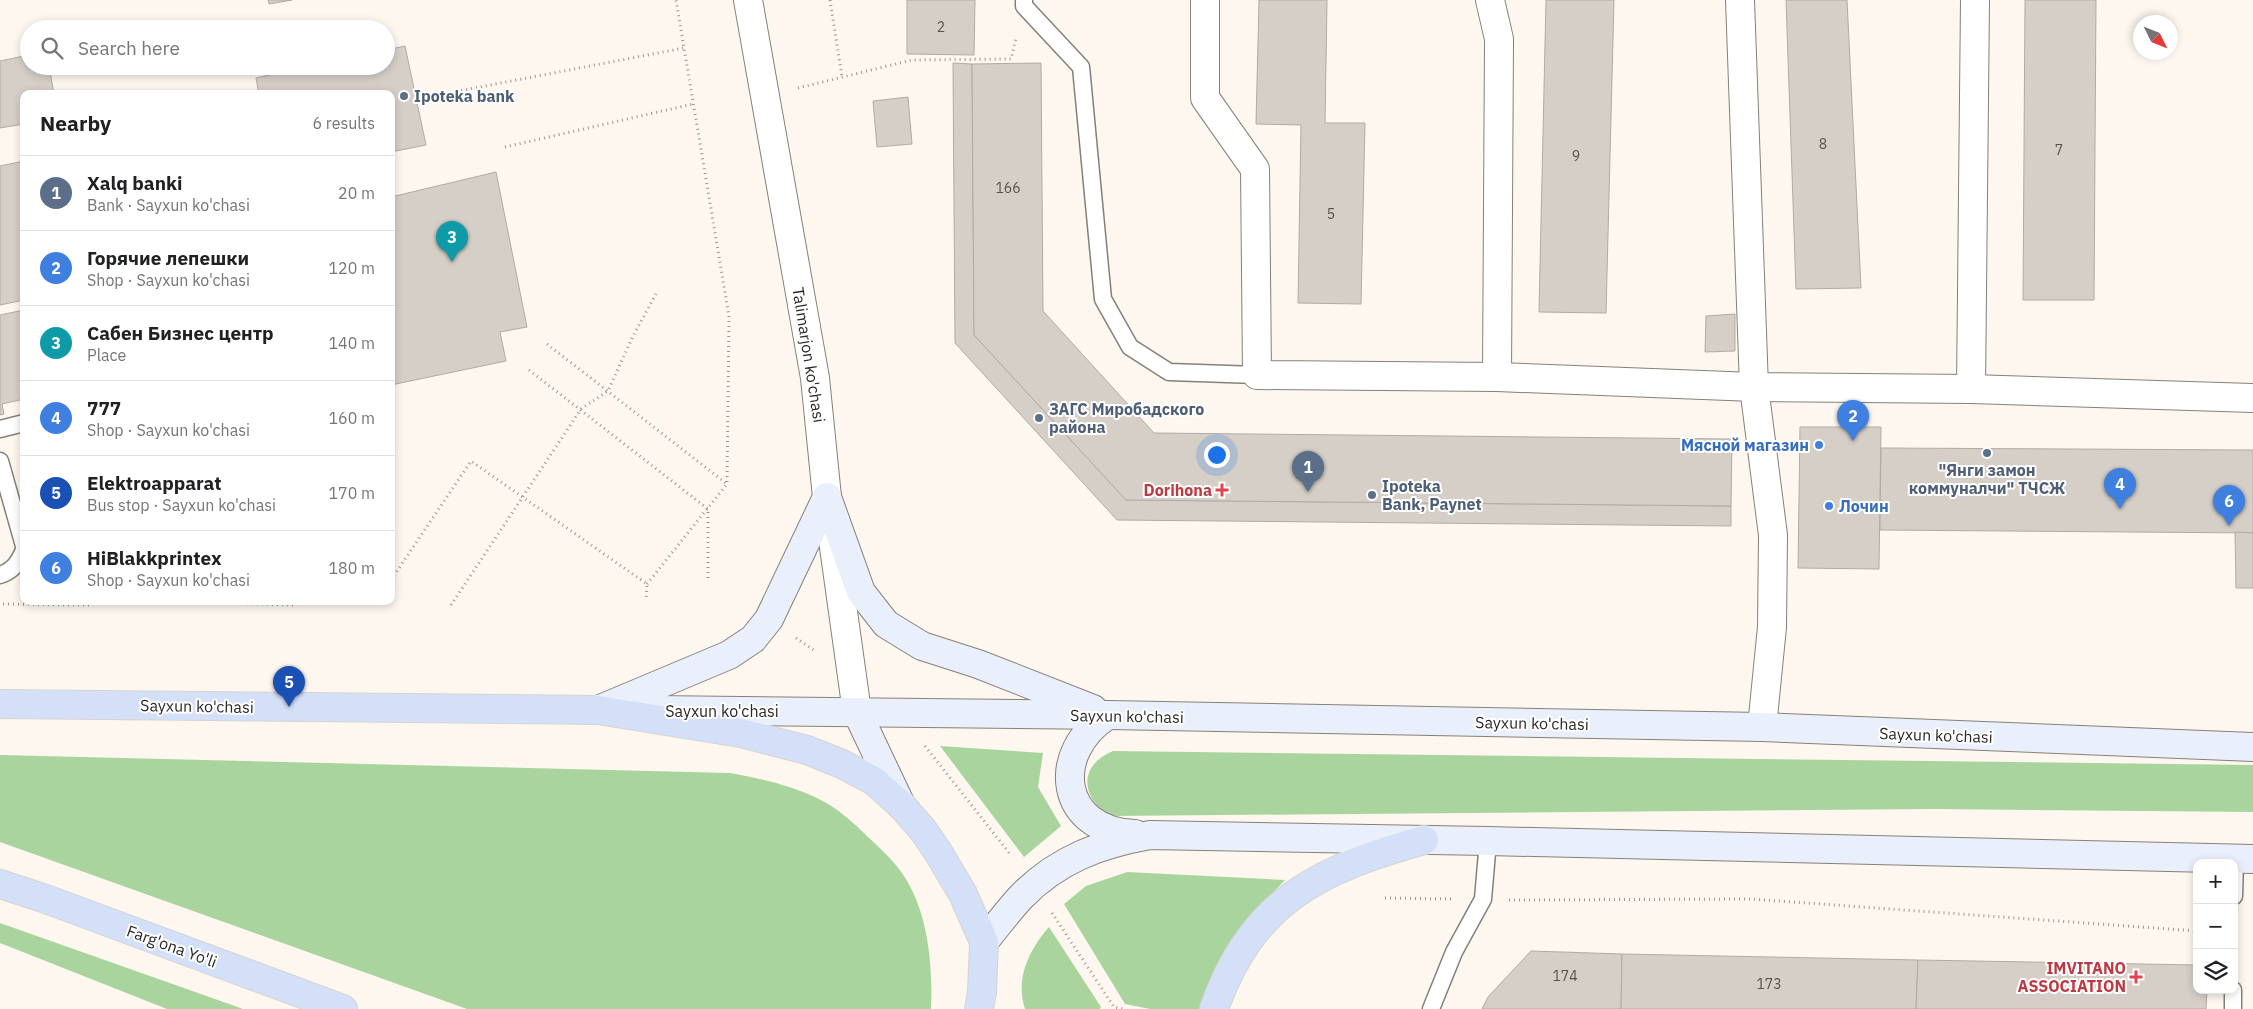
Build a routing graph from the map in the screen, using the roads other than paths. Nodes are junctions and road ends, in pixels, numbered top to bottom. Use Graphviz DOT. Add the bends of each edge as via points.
graph roads {
  1 [pos="748,0"];
  2 [pos="1204,0"];
  3 [pos="1490,0"];
  4 [pos="1740,0"];
  5 [pos="1975,0"];
  6 [pos="1024,3"];
  7 [pos="1257,375"];
  8 [pos="1497,377"];
  9 [pos="1754,387"];
  10 [pos="1971,389"];
  11 [pos="2253,398"];
  12 [pos="20,424"];
  13 [pos="0,429"];
  14 [pos="0,461"];
  15 [pos="827,497"];
  16 [pos="20,532"];
  17 [pos="20,560"];
  18 [pos="0,575"];
  19 [pos="0,704"];
  20 [pos="598,710"];
  21 [pos="857,712"];
  22 [pos="1108,715"];
  23 [pos="1762,727"];
  24 [pos="2253,747"];
  25 [pos="901,805"];
  26 [pos="1150,835"];
  27 [pos="1424,840"];
  28 [pos="1488,841"];
  29 [pos="2244,859"];
  30 [pos="2238,881"];
  31 [pos="0,884"];
  32 [pos="984,942"];
  33 [pos="2233,994"];
  34 [pos="984,1003"];
  35 [pos="343,1009"];
  36 [pos="1214,1009"];
  37 [pos="1431,1009"];
  38 [pos="2233,1009"];
  1 -- 15 [label="street, Talimarjon ko'chasi" via="815,378"];
  2 -- 7 [label="street" via="1205,98 1255,169"];
  3 -- 8 [label="street" via="1499,39"];
  4 -- 9 [label="street"];
  5 -- 10 [label="street"];
  6 -- 7 [label="lane" via="1081,67 1103,299 1130,347 1169,372"];
  7 -- 8 [label="street"];
  8 -- 9 [label="street"];
  9 -- 10 [label="street"];
  9 -- 23 [label="street" via="1773,535 1772,627"];
  10 -- 11 [label="street"];
  12 -- 13 [label="lane"];
  14 -- 16 [label="lane"];
  15 -- 20 [label="main road" via="769,619 753,639 729,655"];
  15 -- 21 [label="street, Talimarjon ko'chasi"];
  15 -- 22 [label="main road" via="861,592 886,624 922,646 978,664"];
  17 -- 18 [label="lane"];
  19 -- 20 [label="main road, Sayxun ko'chasi"];
  20 -- 21 [label="main road, Sayxun ko'chasi"];
  20 -- 25 [label="main road" via="741,733 807,750 874,781"];
  21 -- 22 [label="main road, Sayxun ko'chasi"];
  21 -- 25 [label="main road"];
  22 -- 23 [label="main road, Sayxun ko'chasi"];
  22 -- 26 [label="main road" via="1089,730 1075,750 1070,768 1073,792 1083,813 1098,826 1125,834"];
  23 -- 24 [label="main road, Sayxun ko'chasi"];
  25 -- 32 [label="main road" via="923,830 951,872"];
  26 -- 27 [label="main road"];
  26 -- 32 [label="main road" via="1092,849 1066,862 1021,898"];
  27 -- 28 [label="main road"];
  27 -- 36 [label="main road" via="1352,862 1296,892 1268,917 1241,953"];
  28 -- 29 [label="main road"];
  28 -- 37 [label="lane" via="1483,899 1454,952"];
  29 -- 30 [label="lane"];
  31 -- 35 [label="main road, Farg'ona Yo'li"];
  32 -- 34 [label="main road"];
  33 -- 38 [label="lane"];
}
